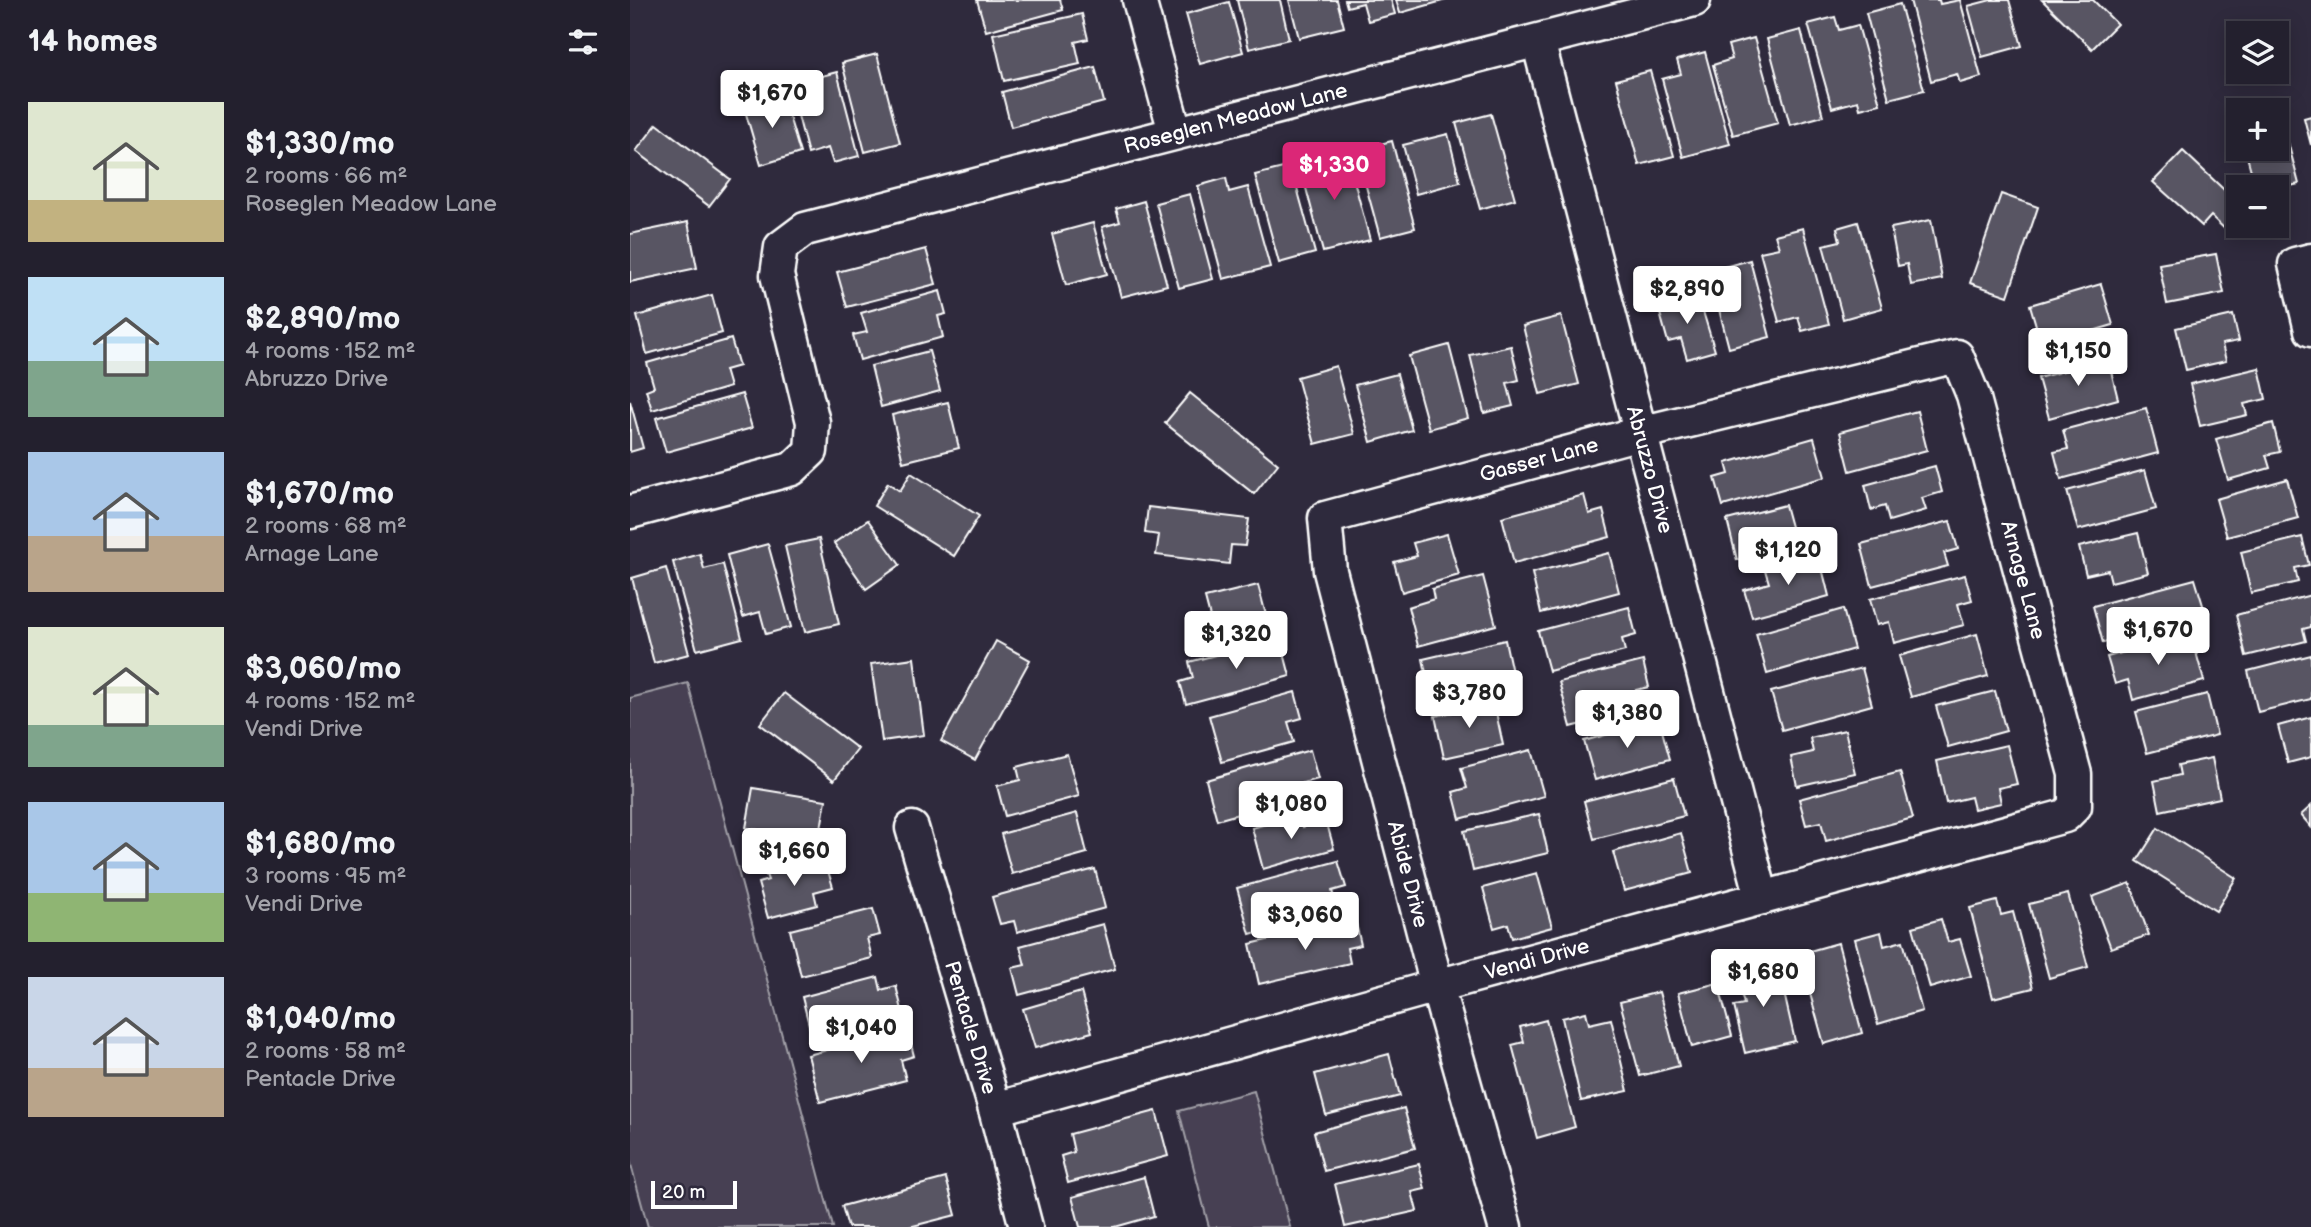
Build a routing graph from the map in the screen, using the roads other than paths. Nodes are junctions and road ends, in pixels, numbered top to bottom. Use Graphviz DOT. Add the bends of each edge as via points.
graph roads {
  1 [pos="1139,0"];
  2 [pos="1694,0"];
  3 [pos="1538,41"];
  4 [pos="1175,132"];
  5 [pos="2303,262"];
  6 [pos="2311,330"];
  7 [pos="1957,356"];
  8 [pos="1640,433"];
  9 [pos="630,512"];
  10 [pos="1325,517"];
  11 [pos="2076,806"];
  12 [pos="912,828"];
  13 [pos="1762,898"];
  14 [pos="1437,986"];
  15 [pos="995,1109"];
  16 [pos="1026,1227"];
  17 [pos="1505,1227"];
  1 -- 4 [label="street"];
  2 -- 3 [label="street, Roseglen Meadow Lane"];
  3 -- 4 [label="street, Roseglen Meadow Lane"];
  3 -- 8 [label="street, Abruzzo Drive"];
  4 -- 9 [label="street, Roseglen Meadow Lane" via="805,229 781,247 776,275 813,422 811,451 792,469"];
  5 -- 6 [label="street"];
  7 -- 8 [label="street, Gasser Lane"];
  7 -- 11 [label="street, Arnage Lane" via="1973,395 2075,774"];
  8 -- 10 [label="street, Gasser Lane"];
  8 -- 13 [label="street, Abruzzo Drive"];
  10 -- 14 [label="street, Abide Drive" via="1331,570"];
  11 -- 13 [label="street, Vendi Drive" via="2065,816"];
  12 -- 15 [label="street, Pentacle Drive"];
  13 -- 14 [label="street, Vendi Drive"];
  14 -- 15 [label="street, Vendi Drive"];
  14 -- 17 [label="street, Abide Drive"];
  15 -- 16 [label="street, Pentacle Drive"];
}
